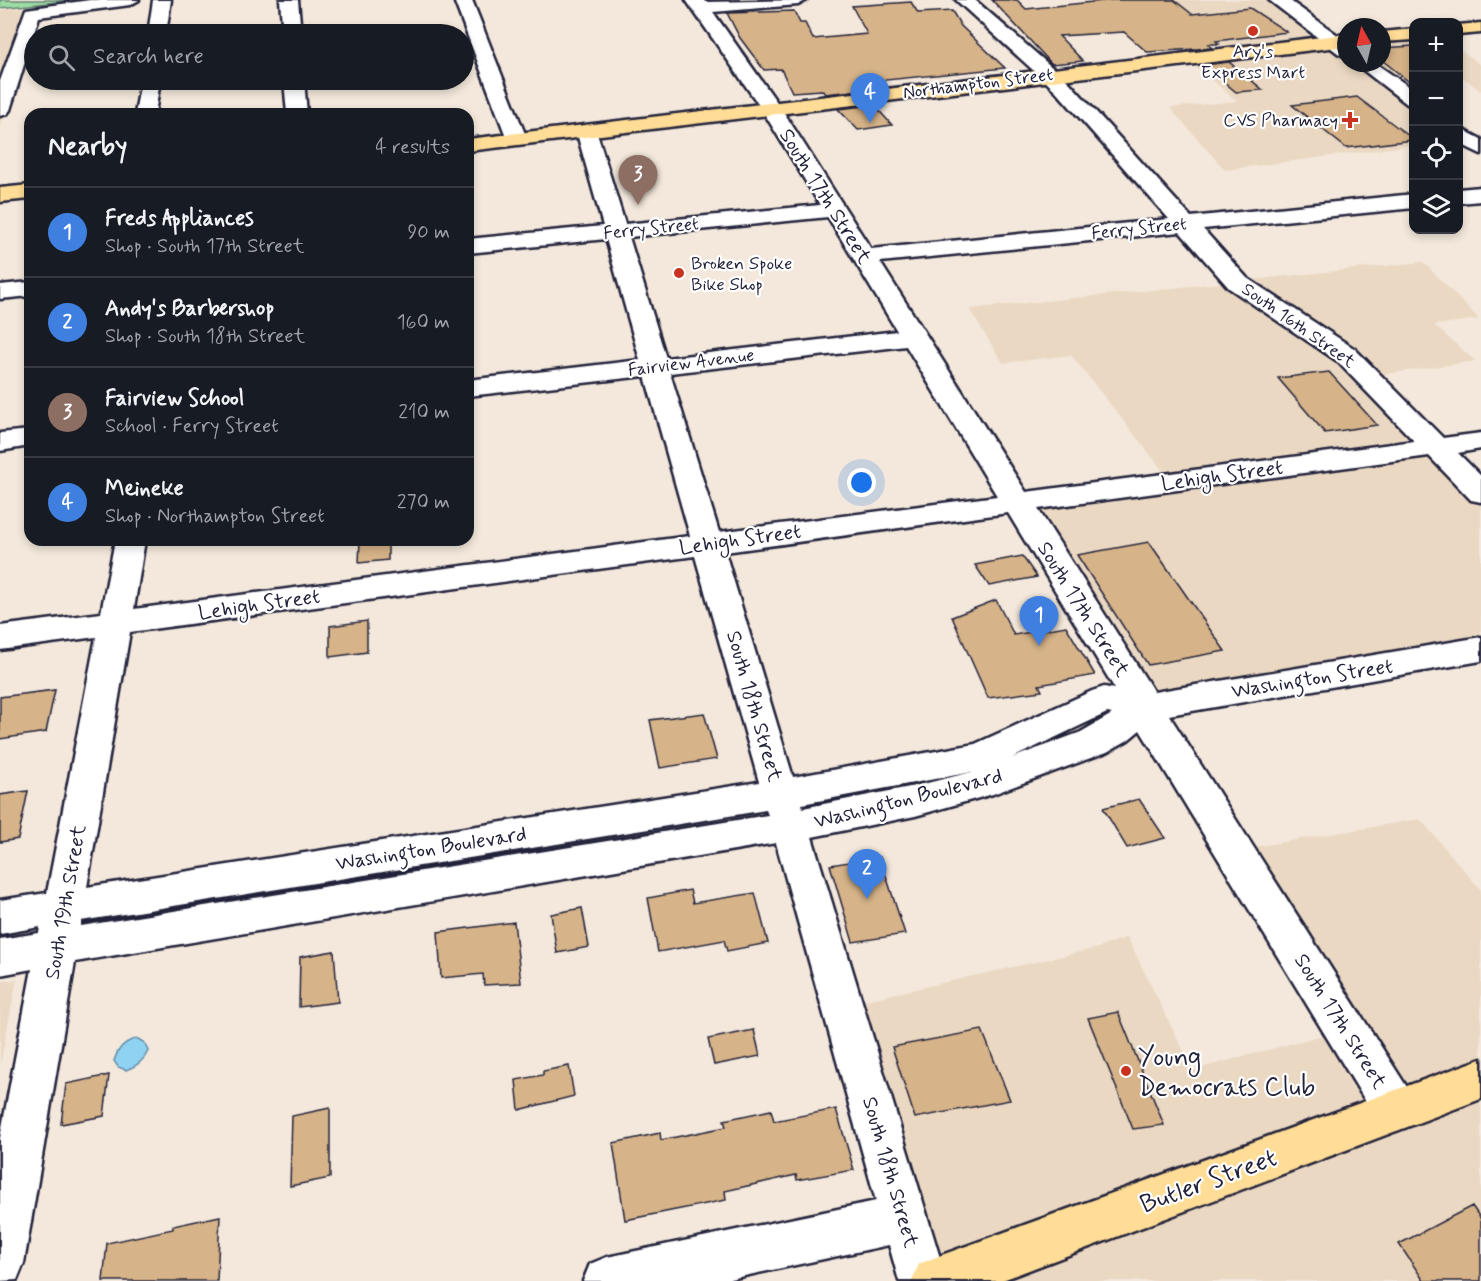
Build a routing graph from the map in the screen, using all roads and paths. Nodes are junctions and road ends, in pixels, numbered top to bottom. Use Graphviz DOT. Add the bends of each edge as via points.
graph roads {
  1 [pos="130,0"];
  2 [pos="162,0"];
  3 [pos="290,0"];
  4 [pos="463,0"];
  5 [pos="798,0"];
  6 [pos="965,0"];
  7 [pos="1278,0"];
  8 [pos="698,4"];
  9 [pos="28,24"];
  10 [pos="158,24"];
  11 [pos="291,24"];
  12 [pos="472,24"];
  13 [pos="474,28"];
  14 [pos="1481,28"];
  15 [pos="1463,30"];
  16 [pos="1409,34"];
  17 [pos="1391,36"];
  18 [pos="24,37"];
  19 [pos="1337,41"];
  20 [pos="1337,45"];
  21 [pos="1375,72"];
  22 [pos="1047,75"];
  23 [pos="149,90"];
  24 [pos="295,90"];
  25 [pos="1409,97"];
  26 [pos="146,108"];
  27 [pos="296,108"];
  28 [pos="771,108"];
  29 [pos="0,110"];
  30 [pos="586,130"];
  31 [pos="1463,135"];
  32 [pos="517,139"];
  33 [pos="474,144"];
  34 [pos="1481,148"];
  35 [pos="24,193"];
  36 [pos="1481,194"];
  37 [pos="0,195"];
  38 [pos="1463,196"];
  39 [pos="1409,201"];
  40 [pos="835,210"];
  41 [pos="1185,224"];
  42 [pos="616,232"];
  43 [pos="474,245"];
  44 [pos="864,257"];
  45 [pos="24,290"];
  46 [pos="0,292"];
  47 [pos="914,337"];
  48 [pos="656,366"];
  49 [pos="474,387"];
  50 [pos="24,439"];
  51 [pos="1481,441"];
  52 [pos="0,442"];
  53 [pos="1436,447"];
  54 [pos="1481,493"];
  55 [pos="1017,503"];
  56 [pos="707,543"];
  57 [pos="129,546"];
  58 [pos="115,623"];
  59 [pos="0,638"];
  60 [pos="1481,650"];
  61 [pos="1144,706"];
  62 [pos="785,809"];
  63 [pos="64,906"];
  64 [pos="0,916"];
  65 [pos="57,947"];
  66 [pos="0,957"];
  67 [pos="1481,1079"];
  68 [pos="1396,1110"];
  69 [pos="905,1218"];
  70 [pos="0,1263"];
  71 [pos="607,1281"];
  72 [pos="923,1281"];
  73 [pos="936,1281"];
  1 -- 9 [label="street" via="32,13"];
  2 -- 10 [label="street"];
  3 -- 11 [label="street"];
  4 -- 12 [label="street"];
  5 -- 8 [label="street"];
  6 -- 22 [label="street, South 16th Street"];
  7 -- 19 [label="street"];
  8 -- 28 [label="street, South 17th Street"];
  13 -- 32 [label="street"];
  14 -- 15 [label="main road"];
  16 -- 17 [label="main road"];
  18 -- 29 [label="street"];
  20 -- 22 [label="main road, Northampton Street"];
  21 -- 25 [label="street"];
  22 -- 28 [label="main road, Northampton Street"];
  22 -- 41 [label="street, South 16th Street" via="1063,87"];
  23 -- 26 [label="street"];
  24 -- 27 [label="street"];
  28 -- 30 [label="main road, Northampton Street"];
  28 -- 40 [label="street, South 17th Street"];
  30 -- 32 [label="main road, Northampton Street"];
  30 -- 42 [label="street, South 18th Street"];
  31 -- 34 [label="street"];
  32 -- 33 [label="main road, Northampton Street"];
  35 -- 37 [label="main road"];
  36 -- 38 [label="street"];
  39 -- 41 [label="street, Ferry Street"];
  40 -- 42 [label="street, Ferry Street"];
  40 -- 44 [label="street, South 17th Street"];
  41 -- 44 [label="street, Ferry Street"];
  41 -- 53 [label="street, South 16th Street" via="1238,283 1346,355"];
  42 -- 43 [label="street, Ferry Street"];
  42 -- 48 [label="street, South 18th Street"];
  44 -- 47 [label="street, South 17th Street"];
  45 -- 46 [label="street"];
  47 -- 48 [label="street, Fairview Avenue"];
  47 -- 55 [label="street, South 17th Street"];
  48 -- 49 [label="street, Fairview Avenue"];
  48 -- 56 [label="street, South 18th Street"];
  50 -- 52 [label="street"];
  51 -- 53 [label="street, Lehigh Street"];
  53 -- 54 [label="street, South 16th Street"];
  53 -- 55 [label="street, Lehigh Street"];
  55 -- 56 [label="street, Lehigh Street"];
  55 -- 61 [label="street, South 17th Street"];
  56 -- 58 [label="street, Lehigh Street"];
  56 -- 62 [label="street, South 18th Street"];
  57 -- 58 [label="street, South 19th Street"];
  58 -- 59 [label="street, Lehigh Street"];
  58 -- 63 [label="street, South 19th Street"];
  60 -- 61 [label="street, Washington Street"];
  61 -- 62 [label="street, Washington Boulevard" via="1116,731 1094,742 980,784 915,801"];
  61 -- 68 [label="street, South 17th Street"];
  62 -- 63 [label="street, Washington Boulevard"];
  62 -- 65 [label="street, Washington Boulevard"];
  62 -- 69 [label="street, South 18th Street"];
  63 -- 64 [label="street, Washington Boulevard"];
  63 -- 65 [label="street, South 19th Street"];
  65 -- 66 [label="street, Washington Boulevard"];
  65 -- 70 [label="street, South 19th Street"];
  67 -- 68 [label="main road, Butler Street"];
  68 -- 73 [label="main road, Butler Street"];
  69 -- 71 [label="street"];
  69 -- 72 [label="street, South 18th Street"];
}
